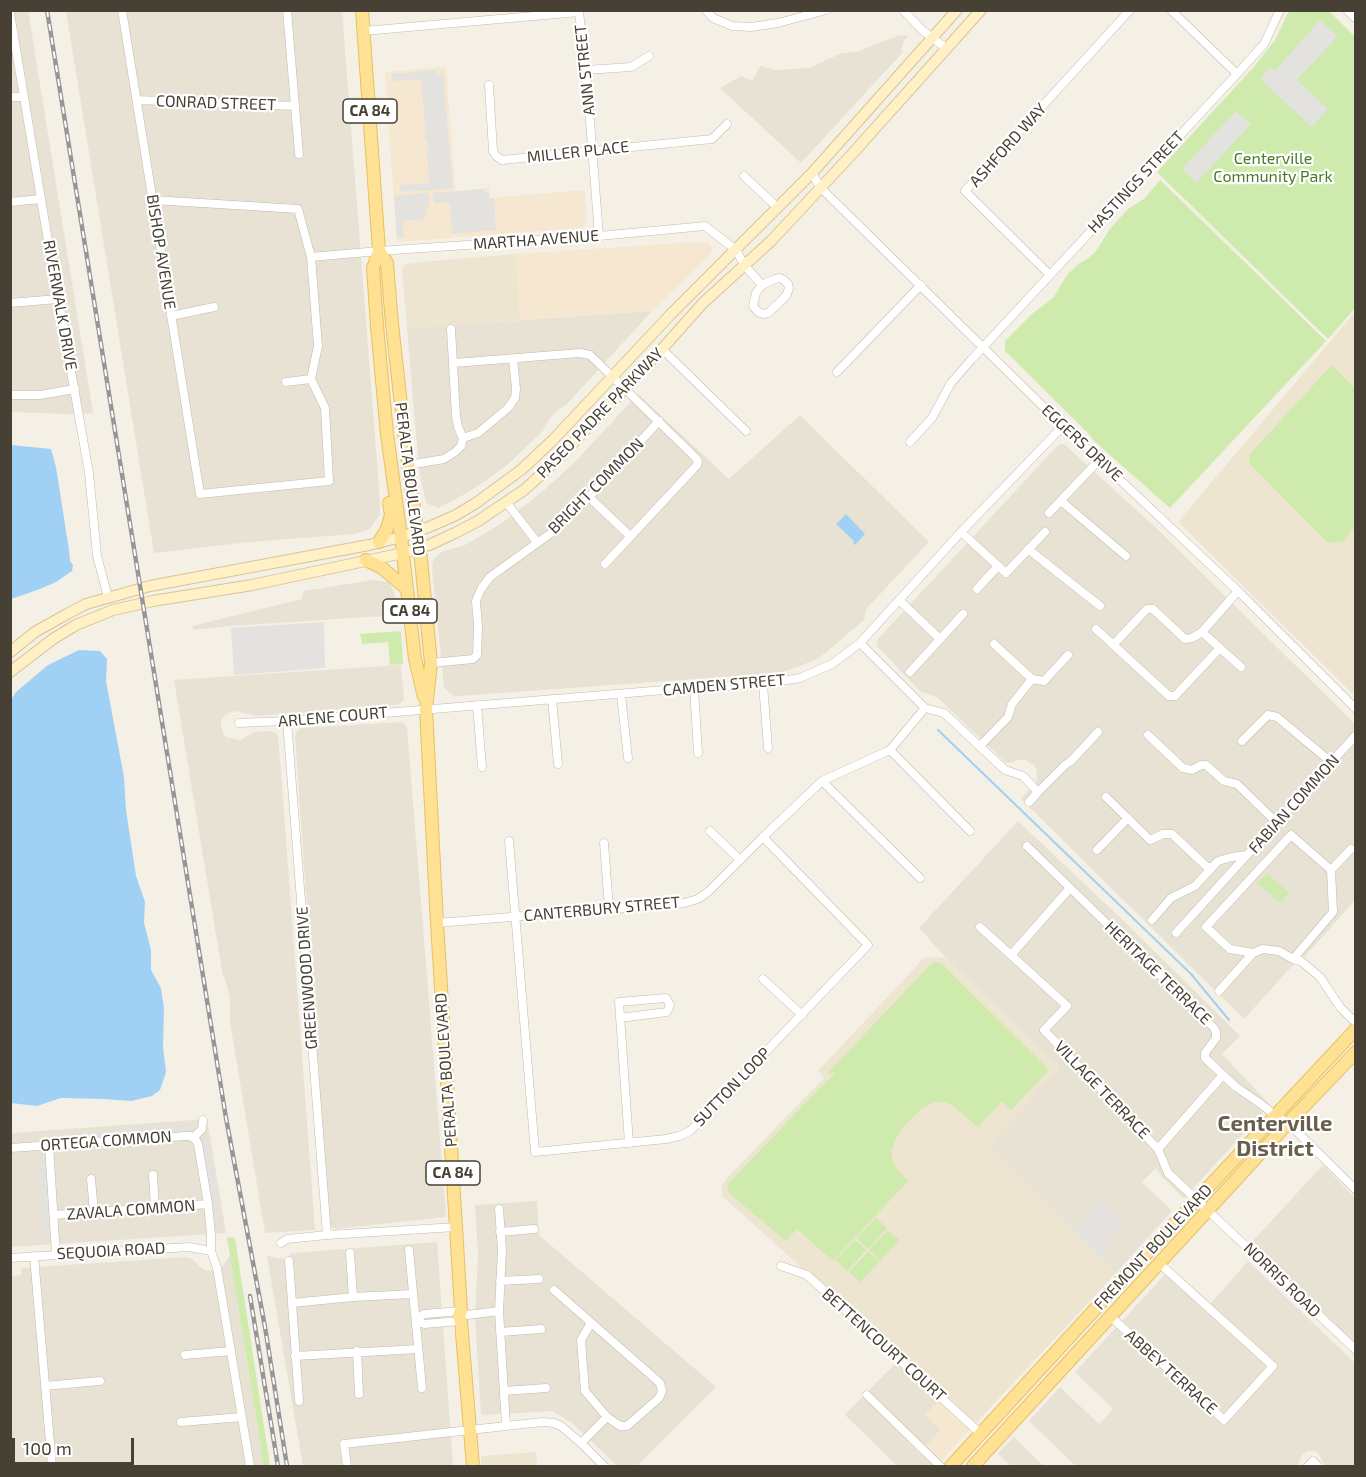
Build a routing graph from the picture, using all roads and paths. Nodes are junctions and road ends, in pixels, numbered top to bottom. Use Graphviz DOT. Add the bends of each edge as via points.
graph roads {
  1 [pos="122,10"];
  2 [pos="287,10"];
  3 [pos="362,10"];
  4 [pos="706,10"];
  5 [pos="826,10"];
  6 [pos="903,10"];
  7 [pos="957,10"];
  8 [pos="981,10"];
  9 [pos="1130,10"];
  10 [pos="1172,10"];
  11 [pos="1280,10"];
  12 [pos="1347,11"];
  13 [pos="10,13"];
  14 [pos="1356,19"];
  15 [pos="364,31"];
  16 [pos="933,38"];
  17 [pos="947,49"];
  18 [pos="649,56"];
  19 [pos="586,70"];
  20 [pos="1237,74"];
  21 [pos="489,85"];
  22 [pos="10,97"];
  23 [pos="24,97"];
  24 [pos="137,100"];
  25 [pos="295,106"];
  26 [pos="727,124"];
  27 [pos="593,151"];
  28 [pos="299,154"];
  29 [pos="812,173"];
  30 [pos="744,176"];
  31 [pos="820,187"];
  32 [pos="41,199"];
  33 [pos="153,200"];
  34 [pos="10,202"];
  35 [pos="778,208"];
  36 [pos="599,236"];
  37 [pos="736,250"];
  38 [pos="379,251"];
  39 [pos="311,257"];
  40 [pos="745,266"];
  41 [pos="1050,275"];
  42 [pos="762,285"];
  43 [pos="921,285"];
  44 [pos="58,298"];
  45 [pos="10,303"];
  46 [pos="214,307"];
  47 [pos="171,316"];
  48 [pos="451,329"];
  49 [pos="983,346"];
  50 [pos="663,349"];
  51 [pos="513,359"];
  52 [pos="454,363"];
  53 [pos="837,372"];
  54 [pos="613,376"];
  55 [pos="310,379"];
  56 [pos="286,382"];
  57 [pos="625,388"];
  58 [pos="75,389"];
  59 [pos="10,395"];
  60 [pos="659,421"];
  61 [pos="1063,426"];
  62 [pos="746,431"];
  63 [pos="463,438"];
  64 [pos="910,442"];
  65 [pos="1100,459"];
  66 [pos="391,461"];
  67 [pos="408,465"];
  68 [pos="589,497"];
  69 [pos="1061,501"];
  70 [pos="506,502"];
  71 [pos="1049,513"];
  72 [pos="417,532"];
  73 [pos="961,532"];
  74 [pos="1045,532"];
  75 [pos="630,536"];
  76 [pos="401,537"];
  77 [pos="379,542"];
  78 [pos="537,542"];
  79 [pos="419,548"];
  80 [pos="1029,549"];
  81 [pos="403,553"];
  82 [pos="1126,556"];
  83 [pos="366,560"];
  84 [pos="605,564"];
  85 [pos="998,566"];
  86 [pos="407,589"];
  87 [pos="977,589"];
  88 [pos="1238,591"];
  89 [pos="108,597"];
  90 [pos="899,600"];
  91 [pos="1100,606"];
  92 [pos="963,614"];
  93 [pos="1096,629"];
  94 [pos="1202,632"];
  95 [pos="940,639"];
  96 [pos="860,643"];
  97 [pos="994,644"];
  98 [pos="1113,645"];
  99 [pos="1220,648"];
  100 [pos="10,652"];
  101 [pos="1068,655"];
  102 [pos="431,663"];
  103 [pos="1241,667"];
  104 [pos="10,672"];
  105 [pos="910,672"];
  106 [pos="1032,679"];
  107 [pos="763,684"];
  108 [pos="694,688"];
  109 [pos="621,694"];
  110 [pos="552,699"];
  111 [pos="477,705"];
  112 [pos="925,708"];
  113 [pos="426,709"];
  114 [pos="1356,709"];
  115 [pos="287,721"];
  116 [pos="239,723"];
  117 [pos="1098,732"];
  118 [pos="1148,735"];
  119 [pos="1356,735"];
  120 [pos="1242,741"];
  121 [pos="980,746"];
  122 [pos="768,748"];
  123 [pos="890,750"];
  124 [pos="699,753"];
  125 [pos="628,758"];
  126 [pos="1331,762"];
  127 [pos="558,764"];
  128 [pos="482,767"];
  129 [pos="822,781"];
  130 [pos="1038,792"];
  131 [pos="1106,797"];
  132 [pos="1029,802"];
  133 [pos="1128,818"];
  134 [pos="1276,822"];
  135 [pos="710,831"];
  136 [pos="970,831"];
  137 [pos="763,837"];
  138 [pos="509,841"];
  139 [pos="604,843"];
  140 [pos="1027,846"];
  141 [pos="1351,849"];
  142 [pos="1097,850"];
  143 [pos="1247,855"];
  144 [pos="741,860"];
  145 [pos="1212,867"];
  146 [pos="1331,870"];
  147 [pos="920,878"];
  148 [pos="1070,888"];
  149 [pos="609,909"];
  150 [pos="516,916"];
  151 [pos="1152,920"];
  152 [pos="437,924"];
  153 [pos="980,927"];
  154 [pos="1176,933"];
  155 [pos="1253,953"];
  156 [pos="1011,955"];
  157 [pos="1293,959"];
  158 [pos="763,978"];
  159 [pos="1219,992"];
  160 [pos="802,1015"];
  161 [pos="620,1018"];
  162 [pos="1356,1023"];
  163 [pos="1356,1029"];
  164 [pos="1356,1052"];
  165 [pos="1223,1075"];
  166 [pos="1276,1116"];
  167 [pos="203,1120"];
  168 [pos="1288,1123"];
  169 [pos="193,1138"];
  170 [pos="629,1143"];
  171 [pos="49,1146"];
  172 [pos="10,1148"];
  173 [pos="1158,1149"];
  174 [pos="153,1175"];
  175 [pos="92,1179"];
  176 [pos="1356,1190"];
  177 [pos="1197,1199"];
  178 [pos="208,1204"];
  179 [pos="155,1208"];
  180 [pos="499,1209"];
  181 [pos="1208,1210"];
  182 [pos="94,1212"];
  183 [pos="54,1215"];
  184 [pos="456,1227"];
  185 [pos="534,1229"];
  186 [pos="500,1232"];
  187 [pos="327,1235"];
  188 [pos="281,1243"];
  189 [pos="410,1250"];
  190 [pos="211,1251"];
  191 [pos="350,1253"];
  192 [pos="57,1254"];
  193 [pos="34,1256"];
  194 [pos="10,1258"];
  195 [pos="289,1261"];
  196 [pos="1159,1263"];
  197 [pos="781,1266"];
  198 [pos="539,1279"];
  199 [pos="500,1281"];
  200 [pos="554,1290"];
  201 [pos="413,1294"];
  202 [pos="353,1298"];
  203 [pos="292,1303"];
  204 [pos="499,1311"];
  205 [pos="460,1316"];
  206 [pos="1110,1316"];
  207 [pos="416,1320"];
  208 [pos="591,1323"];
  209 [pos="541,1329"];
  210 [pos="500,1332"];
  211 [pos="418,1348"];
  212 [pos="1356,1350"];
  213 [pos="231,1352"];
  214 [pos="357,1352"];
  215 [pos="186,1355"];
  216 [pos="296,1356"];
  217 [pos="100,1381"];
  218 [pos="45,1386"];
  219 [pos="422,1388"];
  220 [pos="546,1388"];
  221 [pos="504,1391"];
  222 [pos="359,1394"];
  223 [pos="867,1395"];
  224 [pos="299,1401"];
  225 [pos="242,1417"];
  226 [pos="607,1417"];
  227 [pos="181,1422"];
  228 [pos="506,1426"];
  229 [pos="470,1430"];
  230 [pos="981,1434"];
  231 [pos="581,1443"];
  232 [pos="52,1467"];
  233 [pos="250,1467"];
  234 [pos="347,1467"];
  235 [pos="473,1467"];
  236 [pos="604,1467"];
  237 [pos="940,1467"];
  238 [pos="951,1467"];
  239 [pos="973,1467"];
  1 -- 24 [label="street, BISHOP AVENUE"];
  2 -- 25 [label="street"];
  3 -- 15 [label="main road, PERALTA BOULEVARD / CA 84"];
  4 -- 5 [label="street" via="713,18 732,26 752,27"];
  6 -- 16 [label="street"];
  7 -- 16 [label="main road, PASEO PADRE PARKWAY"];
  8 -- 17 [label="main road, PASEO PADRE PARKWAY"];
  9 -- 41 [label="street, ASHFORD WAY" via="965,191"];
  10 -- 20 [label="street"];
  11 -- 20 [label="street, HASTINGS STREET" via="1264,44"];
  12 -- 14 [label="street"];
  13 -- 23 [label="street, RIVERWALK DRIVE"];
  15 -- 19 [label="street, ANN STREET" via="579,12"];
  15 -- 38 [label="main road, PERALTA BOULEVARD / CA 84"];
  16 -- 17 [label="street"];
  16 -- 29 [label="main road, PASEO PADRE PARKWAY"];
  17 -- 31 [label="main road, PASEO PADRE PARKWAY"];
  18 -- 19 [label="street" via="631,67"];
  19 -- 27 [label="street, ANN STREET"];
  20 -- 41 [label="street, HASTINGS STREET"];
  21 -- 27 [label="street, MILLER PLACE" via="493,151 502,160"];
  22 -- 23 [label="street"];
  23 -- 32 [label="street, RIVERWALK DRIVE"];
  24 -- 25 [label="street, CONRAD STREET"];
  24 -- 33 [label="street, BISHOP AVENUE"];
  25 -- 28 [label="street"];
  26 -- 27 [label="street, MILLER PLACE" via="712,139"];
  27 -- 36 [label="street, ANN STREET"];
  29 -- 31 [label="street, EGGERS DRIVE"];
  29 -- 35 [label="main road, PASEO PADRE PARKWAY"];
  30 -- 35 [label="street"];
  31 -- 40 [label="main road, PASEO PADRE PARKWAY"];
  31 -- 43 [label="street, EGGERS DRIVE"];
  32 -- 34 [label="street"];
  32 -- 44 [label="street, RIVERWALK DRIVE"];
  33 -- 39 [label="street" via="298,209"];
  33 -- 47 [label="street, BISHOP AVENUE"];
  35 -- 37 [label="main road, PASEO PADRE PARKWAY"];
  36 -- 37 [label="street, MARTHA AVENUE" via="705,226"];
  36 -- 38 [label="street, MARTHA AVENUE"];
  37 -- 40 [label="street, MARTHA AVENUE"];
  37 -- 54 [label="main road, PASEO PADRE PARKWAY"];
  38 -- 39 [label="street, MARTHA AVENUE"];
  38 -- 66 [label="main road, PERALTA BOULEVARD / CA 84" via="373,268"];
  38 -- 67 [label="main road, PERALTA BOULEVARD / CA 84" via="387,263"];
  39 -- 55 [label="street" via="318,346"];
  40 -- 42 [label="street, MARTHA AVENUE"];
  40 -- 50 [label="main road, PASEO PADRE PARKWAY" via="703,303"];
  41 -- 49 [label="street, HASTINGS STREET"];
  42 -- 42 [label="street" via="780,278 789,288 784,298 763,314 753,306"];
  43 -- 49 [label="street, EGGERS DRIVE"];
  43 -- 53 [label="street"];
  44 -- 45 [label="street"];
  44 -- 58 [label="street, RIVERWALK DRIVE"];
  46 -- 47 [label="street"];
  47 -- 55 [label="street, BISHOP AVENUE" via="200,494 329,481 325,408"];
  48 -- 52 [label="street"];
  49 -- 61 [label="street, EGGERS DRIVE"];
  49 -- 64 [label="street, HASTINGS STREET" via="951,383 932,418"];
  50 -- 57 [label="main road, PASEO PADRE PARKWAY"];
  50 -- 62 [label="street"];
  51 -- 52 [label="street"];
  51 -- 54 [label="street" via="580,353 590,355"];
  51 -- 63 [label="street" via="515,398 478,433"];
  52 -- 63 [label="street" via="456,416"];
  54 -- 57 [label="street"];
  54 -- 72 [label="main road, PASEO PADRE PARKWAY" via="521,470 456,515"];
  55 -- 56 [label="street"];
  57 -- 60 [label="street"];
  57 -- 70 [label="main road, PASEO PADRE PARKWAY" via="557,460"];
  58 -- 59 [label="street"];
  58 -- 89 [label="street, RIVERWALK DRIVE" via="97,556"];
  60 -- 68 [label="street, BRIGHT COMMON"];
  60 -- 75 [label="street" via="698,461 697,465"];
  61 -- 65 [label="street, EGGERS DRIVE"];
  61 -- 73 [label="street, CAMDEN STREET"];
  63 -- 67 [label="street" via="461,446 444,459"];
  65 -- 69 [label="street"];
  65 -- 88 [label="street, EGGERS DRIVE"];
  66 -- 76 [label="main road, PERALTA BOULEVARD / CA 84"];
  66 -- 77 [label="main road" via="386,473 391,515"];
  67 -- 72 [label="main road, PERALTA BOULEVARD / CA 84"];
  68 -- 75 [label="street"];
  68 -- 78 [label="street, BRIGHT COMMON"];
  69 -- 71 [label="street"];
  69 -- 82 [label="street"];
  70 -- 78 [label="street"];
  70 -- 79 [label="main road, PASEO PADRE PARKWAY" via="478,521"];
  72 -- 76 [label="main road, PASEO PADRE PARKWAY"];
  72 -- 79 [label="main road, PERALTA BOULEVARD / CA 84"];
  73 -- 85 [label="street"];
  73 -- 90 [label="street, CAMDEN STREET"];
  74 -- 80 [label="street"];
  75 -- 84 [label="street"];
  76 -- 77 [label="main road, PASEO PADRE PARKWAY"];
  76 -- 81 [label="main road, PERALTA BOULEVARD / CA 84"];
  77 -- 89 [label="main road, PASEO PADRE PARKWAY"];
  78 -- 102 [label="street, BRIGHT COMMON" via="481,589 476,601 477,654 473,659"];
  79 -- 81 [label="main road, PASEO PADRE PARKWAY"];
  79 -- 102 [label="main road, PERALTA BOULEVARD / CA 84"];
  80 -- 85 [label="street" via="1006,573"];
  80 -- 91 [label="street"];
  81 -- 83 [label="main road, PASEO PADRE PARKWAY"];
  81 -- 86 [label="main road, PERALTA BOULEVARD / CA 84"];
  83 -- 86 [label="main road"];
  83 -- 104 [label="main road, PASEO PADRE PARKWAY" via="113,610 52,639"];
  85 -- 87 [label="street"];
  86 -- 113 [label="main road, PERALTA BOULEVARD / CA 84" via="415,659"];
  88 -- 94 [label="street"];
  88 -- 114 [label="street, EGGERS DRIVE"];
  89 -- 100 [label="main road, PASEO PADRE PARKWAY" via="67,614"];
  90 -- 95 [label="street"];
  90 -- 96 [label="street, CAMDEN STREET"];
  92 -- 95 [label="street"];
  93 -- 98 [label="street"];
  94 -- 98 [label="street" via="1185,639 1153,609 1147,609"];
  94 -- 99 [label="street"];
  95 -- 105 [label="street"];
  96 -- 107 [label="street, CAMDEN STREET" via="832,664 800,678"];
  96 -- 112 [label="street"];
  97 -- 106 [label="street"];
  98 -- 99 [label="street" via="1169,696 1175,696"];
  99 -- 103 [label="street"];
  101 -- 106 [label="street" via="1044,681"];
  102 -- 113 [label="main road, PERALTA BOULEVARD / CA 84"];
  106 -- 121 [label="street" via="1012,704 1008,717"];
  107 -- 108 [label="street, CAMDEN STREET"];
  107 -- 122 [label="street"];
  108 -- 109 [label="street, CAMDEN STREET"];
  108 -- 124 [label="street"];
  109 -- 110 [label="street, CAMDEN STREET"];
  109 -- 125 [label="street"];
  110 -- 111 [label="street, CAMDEN STREET"];
  110 -- 127 [label="street"];
  111 -- 113 [label="street, CAMDEN STREET"];
  111 -- 128 [label="street"];
  112 -- 121 [label="street" via="944,713"];
  112 -- 123 [label="street, CANTERBURY STREET"];
  113 -- 115 [label="street, ARLENE COURT"];
  113 -- 152 [label="main road, PERALTA BOULEVARD / CA 84"];
  115 -- 116 [label="street, ARLENE COURT"];
  115 -- 187 [label="street, GREENWOOD DRIVE"];
  117 -- 130 [label="street"];
  118 -- 134 [label="street" via="1183,768 1192,770 1206,765 1224,781 1237,784"];
  119 -- 126 [label="street, FABIAN COMMON"];
  120 -- 126 [label="street" via="1268,715 1277,717"];
  121 -- 130 [label="street" via="1005,770 1023,776"];
  123 -- 129 [label="street, CANTERBURY STREET"];
  123 -- 136 [label="street"];
  126 -- 134 [label="street, FABIAN COMMON"];
  129 -- 137 [label="street, CANTERBURY STREET"];
  129 -- 147 [label="street"];
  130 -- 132 [label="street"];
  131 -- 133 [label="street"];
  133 -- 142 [label="street"];
  133 -- 145 [label="street" via="1150,840 1172,834"];
  134 -- 143 [label="street, FABIAN COMMON"];
  135 -- 144 [label="street"];
  137 -- 144 [label="street, CANTERBURY STREET"];
  137 -- 160 [label="street, SUTTON LOOP" via="868,945"];
  138 -- 150 [label="street"];
  139 -- 149 [label="street"];
  140 -- 148 [label="street, HERITAGE TERRACE"];
  141 -- 146 [label="street"];
  143 -- 145 [label="street" via="1218,861"];
  143 -- 154 [label="street, FABIAN COMMON"];
  144 -- 149 [label="street, CANTERBURY STREET" via="698,898 684,903"];
  145 -- 151 [label="street" via="1195,886 1171,898"];
  146 -- 155 [label="street" via="1291,835 1206,927 1230,949"];
  146 -- 157 [label="street" via="1333,912"];
  148 -- 156 [label="street"];
  148 -- 165 [label="street, HERITAGE TERRACE" via="1214,1028 1216,1038 1205,1058"];
  149 -- 150 [label="street, CANTERBURY STREET"];
  150 -- 152 [label="street, CANTERBURY STREET"];
  150 -- 170 [label="street, SUTTON LOOP" via="535,1152"];
  152 -- 184 [label="main road, PERALTA BOULEVARD / CA 84"];
  153 -- 156 [label="street, VILLAGE TERRACE"];
  155 -- 157 [label="street" via="1263,949 1279,951"];
  155 -- 159 [label="street"];
  156 -- 173 [label="street, VILLAGE TERRACE" via="1067,1006 1044,1030"];
  157 -- 162 [label="street" via="1320,977"];
  158 -- 160 [label="street"];
  160 -- 170 [label="street, SUTTON LOOP" via="690,1131 666,1139"];
  161 -- 161 [label="street" via="667,1012 670,1005 666,998 619,1002"];
  161 -- 170 [label="street"];
  163 -- 166 [label="main road, FREMONT BOULEVARD"];
  164 -- 168 [label="main road, FREMONT BOULEVARD"];
  165 -- 166 [label="street, HERITAGE TERRACE"];
  165 -- 173 [label="street"];
  166 -- 168 [label="street, HERITAGE TERRACE"];
  166 -- 177 [label="main road, FREMONT BOULEVARD"];
  167 -- 169 [label="street" via="202,1129"];
  168 -- 176 [label="street, HERITAGE TERRACE"];
  168 -- 181 [label="main road, FREMONT BOULEVARD"];
  169 -- 171 [label="street, ORTEGA COMMON"];
  169 -- 178 [label="street, ORTEGA COMMON" via="198,1143"];
  171 -- 172 [label="street, ORTEGA COMMON"];
  171 -- 183 [label="street"];
  173 -- 177 [label="street, VILLAGE TERRACE" via="1168,1173"];
  174 -- 179 [label="street"];
  175 -- 182 [label="street"];
  177 -- 181 [label="street, VILLAGE TERRACE"];
  177 -- 230 [label="main road, FREMONT BOULEVARD"];
  178 -- 179 [label="street, ZAVALA COMMON"];
  178 -- 190 [label="street, ORTEGA COMMON"];
  179 -- 182 [label="street, ZAVALA COMMON"];
  180 -- 186 [label="street"];
  181 -- 196 [label="main road, FREMONT BOULEVARD"];
  181 -- 212 [label="street, NORRIS ROAD"];
  182 -- 183 [label="street, ZAVALA COMMON"];
  183 -- 192 [label="street"];
  184 -- 187 [label="street"];
  184 -- 205 [label="main road, PERALTA BOULEVARD / CA 84"];
  185 -- 186 [label="street"];
  186 -- 199 [label="street"];
  187 -- 188 [label="street"];
  189 -- 201 [label="street"];
  190 -- 192 [label="street, SEQUOIA ROAD" via="189,1246"];
  190 -- 213 [label="street, ORTEGA COMMON"];
  191 -- 202 [label="street"];
  192 -- 193 [label="street, SEQUOIA ROAD"];
  193 -- 194 [label="street, SEQUOIA ROAD"];
  193 -- 218 [label="street"];
  195 -- 203 [label="street"];
  196 -- 206 [label="main road, FREMONT BOULEVARD"];
  196 -- 206 [label="street, ABBEY TERRACE" via="1274,1366 1224,1420"];
  197 -- 230 [label="street, BETTENCOURT COURT" via="807,1275"];
  198 -- 199 [label="street"];
  199 -- 204 [label="street"];
  200 -- 208 [label="street"];
  201 -- 202 [label="street"];
  201 -- 207 [label="street"];
  202 -- 203 [label="street"];
  203 -- 216 [label="street"];
  204 -- 205 [label="street"];
  204 -- 210 [label="street"];
  205 -- 207 [label="street" via="424,1324"];
  205 -- 229 [label="main road, PERALTA BOULEVARD / CA 84"];
  206 -- 239 [label="main road, FREMONT BOULEVARD"];
  207 -- 211 [label="street"];
  208 -- 226 [label="street" via="581,1340 585,1391"];
  208 -- 226 [label="street" via="660,1383 662,1390 627,1426"];
  209 -- 210 [label="street"];
  210 -- 221 [label="street"];
  211 -- 214 [label="street"];
  211 -- 219 [label="street"];
  213 -- 215 [label="street"];
  213 -- 225 [label="street, ORTEGA COMMON"];
  214 -- 216 [label="street"];
  214 -- 222 [label="street"];
  216 -- 224 [label="street"];
  217 -- 218 [label="street"];
  218 -- 232 [label="street"];
  220 -- 221 [label="street"];
  221 -- 228 [label="street"];
  223 -- 237 [label="street"];
  225 -- 227 [label="street"];
  225 -- 233 [label="street, ORTEGA COMMON"];
  226 -- 231 [label="street"];
  228 -- 229 [label="street"];
  228 -- 231 [label="street" via="554,1423"];
  229 -- 234 [label="street" via="344,1444"];
  229 -- 235 [label="main road, PERALTA BOULEVARD / CA 84"];
  230 -- 238 [label="main road, FREMONT BOULEVARD"];
  231 -- 236 [label="street"];
}
